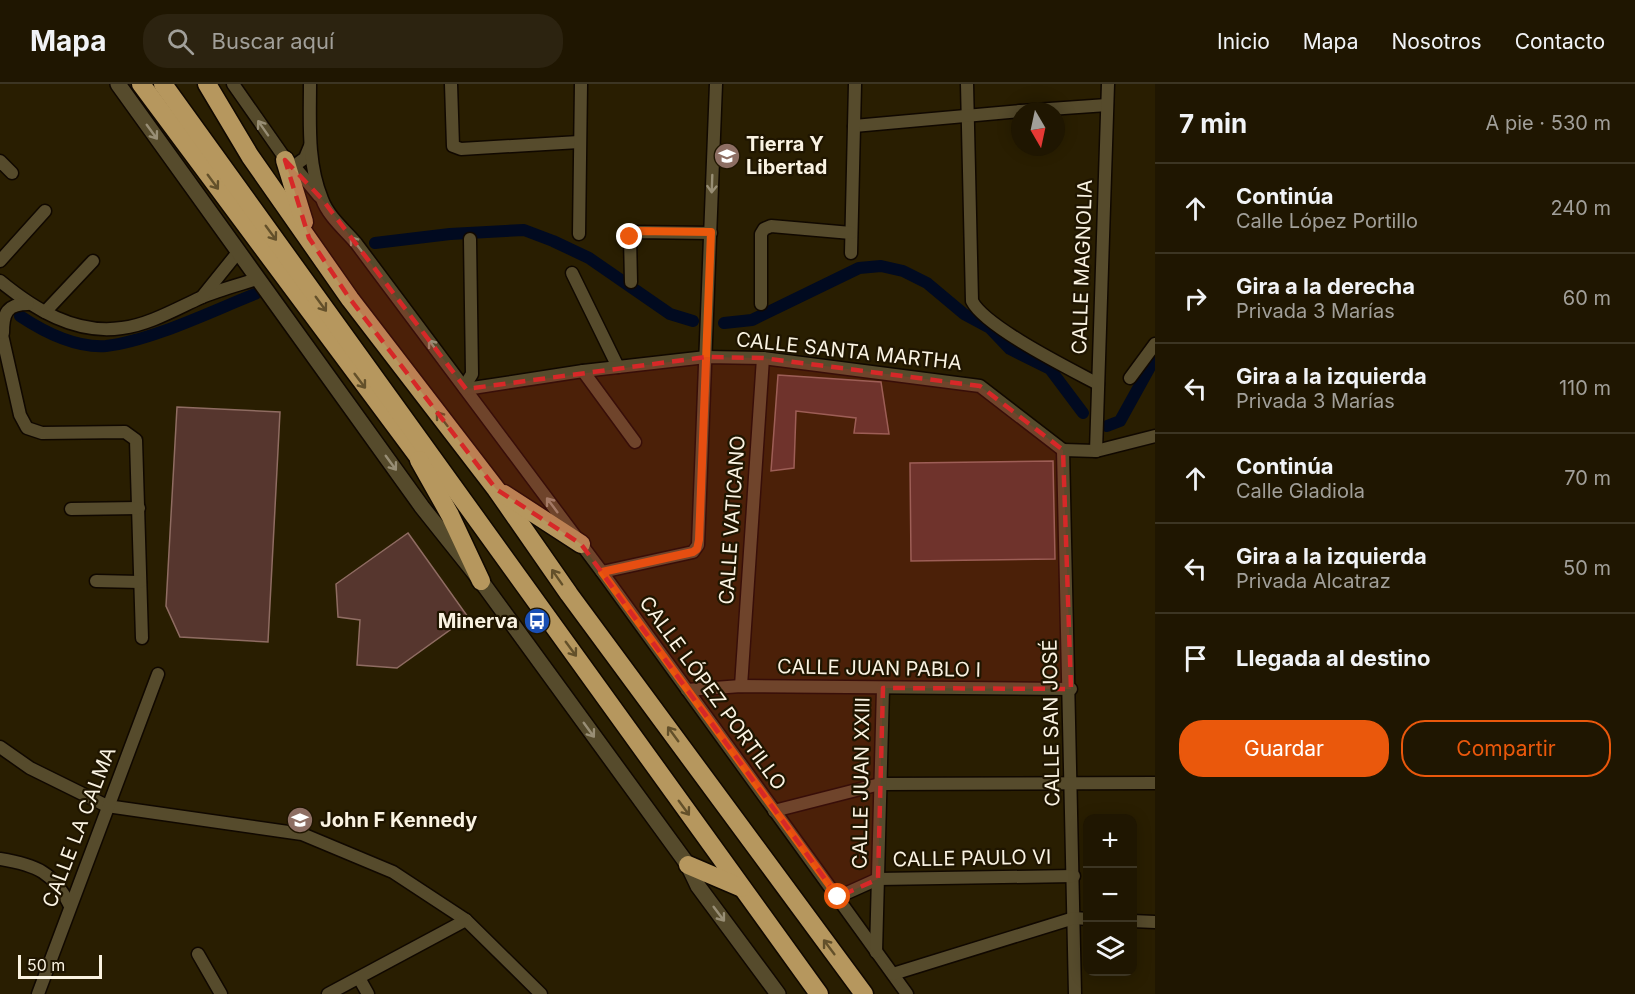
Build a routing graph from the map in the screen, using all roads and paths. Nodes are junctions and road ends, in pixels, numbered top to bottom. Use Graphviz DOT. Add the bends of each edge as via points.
graph roads {
  1 [pos="118,84"];
  2 [pos="141,84"];
  3 [pos="162,84"];
  4 [pos="207,84"];
  5 [pos="233,84"];
  6 [pos="309,84"];
  7 [pos="451,84"];
  8 [pos="580,84"];
  9 [pos="716,84"];
  10 [pos="855,84"];
  11 [pos="967,84"];
  12 [pos="1108,84"];
  13 [pos="1107,105"];
  14 [pos="1065,108"];
  15 [pos="1011,112"];
  16 [pos="967,115"];
  17 [pos="854,126"];
  18 [pos="579,142"];
  19 [pos="310,146"];
  20 [pos="0,161"];
  21 [pos="289,163"];
  22 [pos="12,173"];
  23 [pos="322,199"];
  24 [pos="45,211"];
  25 [pos="711,232"];
  26 [pos="851,233"];
  27 [pos="579,234"];
  28 [pos="309,238"];
  29 [pos="470,239"];
  30 [pos="239,251"];
  31 [pos="851,253"];
  32 [pos="0,261"];
  33 [pos="93,261"];
  34 [pos="572,273"];
  35 [pos="257,279"];
  36 [pos="0,281"];
  37 [pos="631,282"];
  38 [pos="201,298"];
  39 [pos="28,304"];
  40 [pos="761,304"];
  41 [pos="45,312"];
  42 [pos="2,331"];
  43 [pos="1155,344"];
  44 [pos="706,357"];
  45 [pos="763,358"];
  46 [pos="618,367"];
  47 [pos="583,371"];
  48 [pos="1130,378"];
  49 [pos="1098,384"];
  50 [pos="465,388"];
  51 [pos="1155,436"];
  52 [pos="635,442"];
  53 [pos="1063,450"];
  54 [pos="1096,451"];
  55 [pos="416,456"];
  56 [pos="496,489"];
  57 [pos="139,508"];
  58 [pos="71,509"];
  59 [pos="581,544"];
  60 [pos="602,572"];
  61 [pos="96,581"];
  62 [pos="481,581"];
  63 [pos="140,582"];
  64 [pos="532,595"];
  65 [pos="142,638"];
  66 [pos="158,674"];
  67 [pos="741,686"];
  68 [pos="883,688"];
  69 [pos="1071,689"];
  70 [pos="687,690"];
  71 [pos="0,747"];
  72 [pos="1072,783"];
  73 [pos="1155,783"];
  74 [pos="880,784"];
  75 [pos="107,806"];
  76 [pos="774,811"];
  77 [pos="0,859"];
  78 [pos="688,865"];
  79 [pos="1074,876"];
  80 [pos="878,879"];
  81 [pos="742,888"];
  82 [pos="838,897"];
  83 [pos="70,906"];
  84 [pos="1074,918"];
  85 [pos="1083,919"];
  86 [pos="466,920"];
  87 [pos="1137,921"];
  88 [pos="1155,922"];
  89 [pos="876,952"];
  90 [pos="198,954"];
  91 [pos="894,974"];
  92 [pos="359,978"];
  93 [pos="38,994"];
  94 [pos="221,994"];
  95 [pos="328,994"];
  96 [pos="368,994"];
  97 [pos="541,994"];
  98 [pos="778,994"];
  99 [pos="819,994"];
  100 [pos="864,994"];
  101 [pos="907,994"];
  102 [pos="1075,994"];
  1 -- 30 [label="street, one-way"];
  2 -- 55 [label="highway, one-way"];
  3 -- 64 [label="highway, one-way"];
  4 -- 28 [label="highway" via="250,156"];
  21 -- 5 [label="street, CALLE LÓPEZ PORTILLO, one-way"];
  6 -- 19 [label="street"];
  7 -- 18 [label="street" via="453,146 461,149"];
  8 -- 18 [label="street"];
  9 -- 25 [label="street, one-way"];
  10 -- 17 [label="street"];
  11 -- 16 [label="street"];
  12 -- 13 [label="street, CALLE MAGNOLIA"];
  13 -- 14 [label="street"];
  13 -- 49 [label="street, CALLE MAGNOLIA"];
  15 -- 16 [label="street"];
  16 -- 17 [label="street"];
  16 -- 49 [label="street" via="972,301 1015,338"];
  17 -- 26 [label="street"];
  18 -- 27 [label="street"];
  19 -- 21 [label="street" via="304,158"];
  19 -- 23 [label="street"];
  20 -- 22 [label="street"];
  21 -- 23 [label="street, CALLE LÓPEZ PORTILLO"];
  21 -- 28 [label="highway"];
  50 -- 23 [label="street, CALLE LÓPEZ PORTILLO, one-way"];
  24 -- 32 [label="street"];
  25 -- 37 [label="street" via="634,232 630,237"];
  25 -- 44 [label="street"];
  26 -- 31 [label="street"];
  26 -- 40 [label="street" via="771,226 764,229"];
  56 -- 28 [label="highway, one-way" via="350,299"];
  29 -- 50 [label="street" via="472,374"];
  30 -- 35 [label="street"];
  30 -- 38 [label="street"];
  33 -- 41 [label="street"];
  34 -- 46 [label="street"];
  35 -- 38 [label="street"];
  35 -- 62 [label="street, one-way" via="422,507"];
  36 -- 39 [label="street"];
  38 -- 41 [label="street" via="123,328 89,327"];
  39 -- 41 [label="street"];
  39 -- 42 [label="street" via="7,310"];
  42 -- 57 [label="street" via="20,415 27,428 42,433 121,432 133,436 137,444"];
  43 -- 48 [label="street"];
  44 -- 45 [label="street, CALLE SANTA MARTHA"];
  44 -- 46 [label="street, CALLE SANTA MARTHA"];
  44 -- 60 [label="street" via="697,549"];
  45 -- 53 [label="street, CALLE SANTA MARTHA" via="981,386"];
  45 -- 67 [label="street, CALLE VATICANO"];
  46 -- 47 [label="street, CALLE SANTA MARTHA"];
  47 -- 50 [label="street, CALLE SANTA MARTHA"];
  47 -- 52 [label="street"];
  49 -- 54 [label="street, CALLE MAGNOLIA"];
  59 -- 50 [label="street, CALLE LÓPEZ PORTILLO, one-way"];
  51 -- 54 [label="street"];
  53 -- 54 [label="street"];
  53 -- 69 [label="street, CALLE SAN JOSÉ"];
  55 -- 62 [label="highway"];
  55 -- 64 [label="highway" via="510,578"];
  56 -- 59 [label="highway"];
  100 -- 56 [label="highway, one-way"];
  57 -- 58 [label="street"];
  57 -- 63 [label="street"];
  59 -- 60 [label="street, CALLE LÓPEZ PORTILLO"];
  60 -- 70 [label="street, CALLE LÓPEZ PORTILLO"];
  61 -- 63 [label="street"];
  62 -- 78 [label="street, one-way"];
  63 -- 65 [label="street"];
  64 -- 81 [label="highway, one-way"];
  66 -- 75 [label="street, CALLE LA CALMA"];
  67 -- 68 [label="street, CALLE JUAN PABLO I"];
  67 -- 70 [label="street, CALLE JUAN PABLO I"];
  68 -- 69 [label="street, CALLE JUAN PABLO I"];
  68 -- 74 [label="street, CALLE JUAN XXIII"];
  69 -- 72 [label="street, CALLE SAN JOSÉ"];
  70 -- 76 [label="street, CALLE LÓPEZ PORTILLO"];
  71 -- 75 [label="street" via="30,768"];
  72 -- 73 [label="street"];
  72 -- 74 [label="street"];
  72 -- 79 [label="street, CALLE SAN JOSÉ"];
  74 -- 76 [label="street"];
  74 -- 80 [label="street, CALLE JUAN XXIII"];
  75 -- 83 [label="street, CALLE LA CALMA"];
  75 -- 86 [label="street" via="302,834 393,872"];
  76 -- 82 [label="street, CALLE LÓPEZ PORTILLO"];
  77 -- 83 [label="street" via="42,871 61,888"];
  78 -- 81 [label="highway"];
  78 -- 98 [label="street, one-way" via="698,886"];
  79 -- 80 [label="street, CALLE PAULO VI"];
  79 -- 84 [label="street, CALLE SAN JOSÉ"];
  80 -- 82 [label="street, CALLE PAULO VI"];
  80 -- 89 [label="street, CALLE JUAN XXIII"];
  81 -- 99 [label="highway"];
  82 -- 89 [label="street, CALLE LÓPEZ PORTILLO"];
  83 -- 93 [label="street, CALLE LA CALMA"];
  84 -- 85 [label="street"];
  84 -- 91 [label="street"];
  84 -- 102 [label="street, CALLE SAN JOSÉ"];
  86 -- 92 [label="street"];
  86 -- 97 [label="street"];
  87 -- 88 [label="street"];
  89 -- 91 [label="street, CALLE LÓPEZ PORTILLO"];
  90 -- 94 [label="street"];
  91 -- 101 [label="street, CALLE LÓPEZ PORTILLO"];
  92 -- 95 [label="street"];
  92 -- 96 [label="street"];
}
